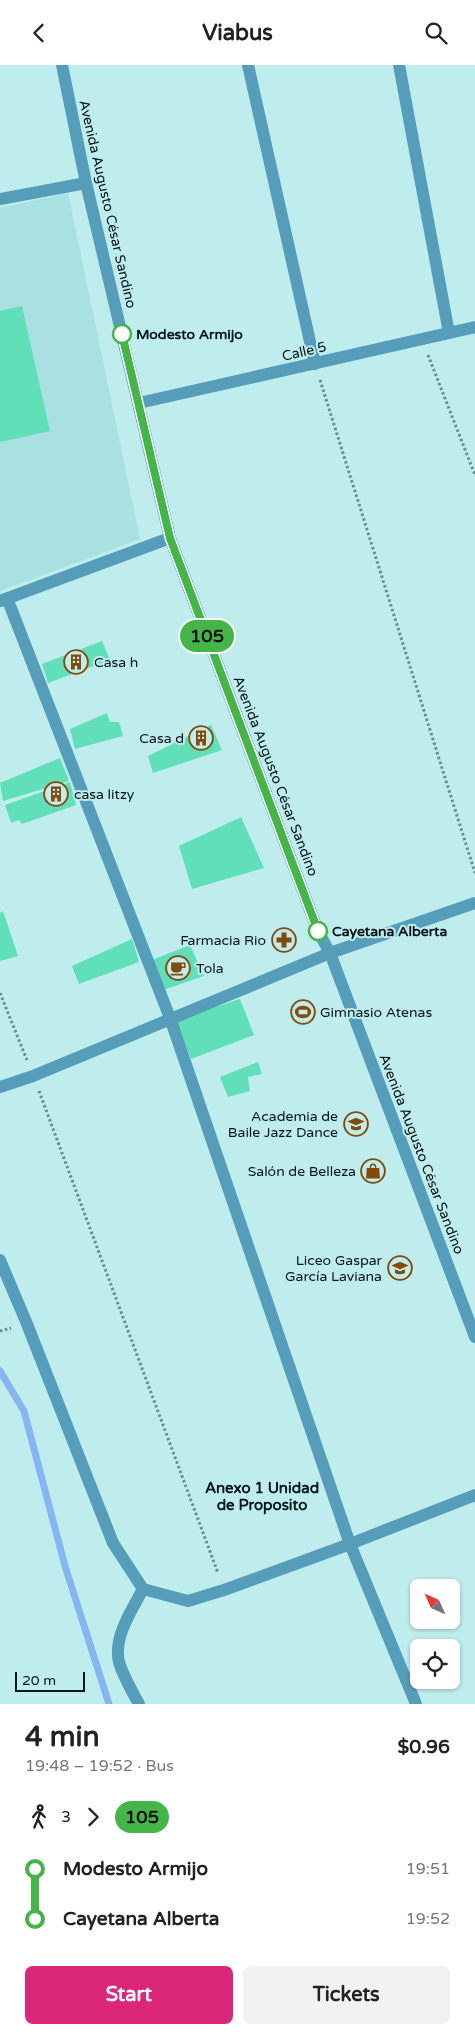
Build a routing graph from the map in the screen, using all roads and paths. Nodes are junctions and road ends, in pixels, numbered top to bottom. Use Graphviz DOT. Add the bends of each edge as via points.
graph roads {
  1 [pos="62,65"];
  2 [pos="248,65"];
  3 [pos="398,65"];
  4 [pos="86,183"];
  5 [pos="0,199"];
  6 [pos="475,327"];
  7 [pos="449,333"];
  8 [pos="422,339"];
  9 [pos="315,363"];
  10 [pos="139,403"];
  11 [pos="475,475"];
  12 [pos="170,538"];
  13 [pos="3,599"];
  14 [pos="475,873"];
  15 [pos="475,903"];
  16 [pos="330,953"];
  17 [pos="0,993"];
  18 [pos="170,1018"];
  19 [pos="33,1076"];
  20 [pos="0,1087"];
  21 [pos="0,1261"];
  22 [pos="475,1337"];
  23 [pos="475,1495"];
  24 [pos="350,1544"];
  25 [pos="142,1589"];
  26 [pos="224,1590"];
  27 [pos="139,1704"];
  28 [pos="416,1704"];
  1 -- 4 [label="street, Avenida Augusto César Sandino"];
  2 -- 9 [label="street"];
  3 -- 7 [label="street"];
  4 -- 5 [label="street"];
  4 -- 10 [label="street, Avenida Augusto César Sandino"];
  6 -- 7 [label="street, Calle 5"];
  7 -- 8 [label="street, Calle 5"];
  8 -- 9 [label="street, Calle 5"];
  8 -- 11 [label="path"];
  9 -- 10 [label="street, Calle 5"];
  9 -- 14 [label="path"];
  10 -- 12 [label="street, Avenida Augusto César Sandino"];
  12 -- 13 [label="street"];
  12 -- 16 [label="street, Avenida Augusto César Sandino"];
  13 -- 18 [label="street"];
  15 -- 16 [label="street"];
  16 -- 18 [label="street"];
  16 -- 22 [label="street, Avenida Augusto César Sandino"];
  17 -- 19 [label="path"];
  18 -- 19 [label="street"];
  18 -- 24 [label="street"];
  19 -- 20 [label="street"];
  19 -- 26 [label="path"];
  21 -- 25 [label="street" via="113,1543"];
  23 -- 24 [label="street"];
  24 -- 26 [label="street"];
  24 -- 28 [label="street"];
  25 -- 26 [label="street" via="188,1601"];
  25 -- 27 [label="street" via="117,1649 119,1663"];
}
